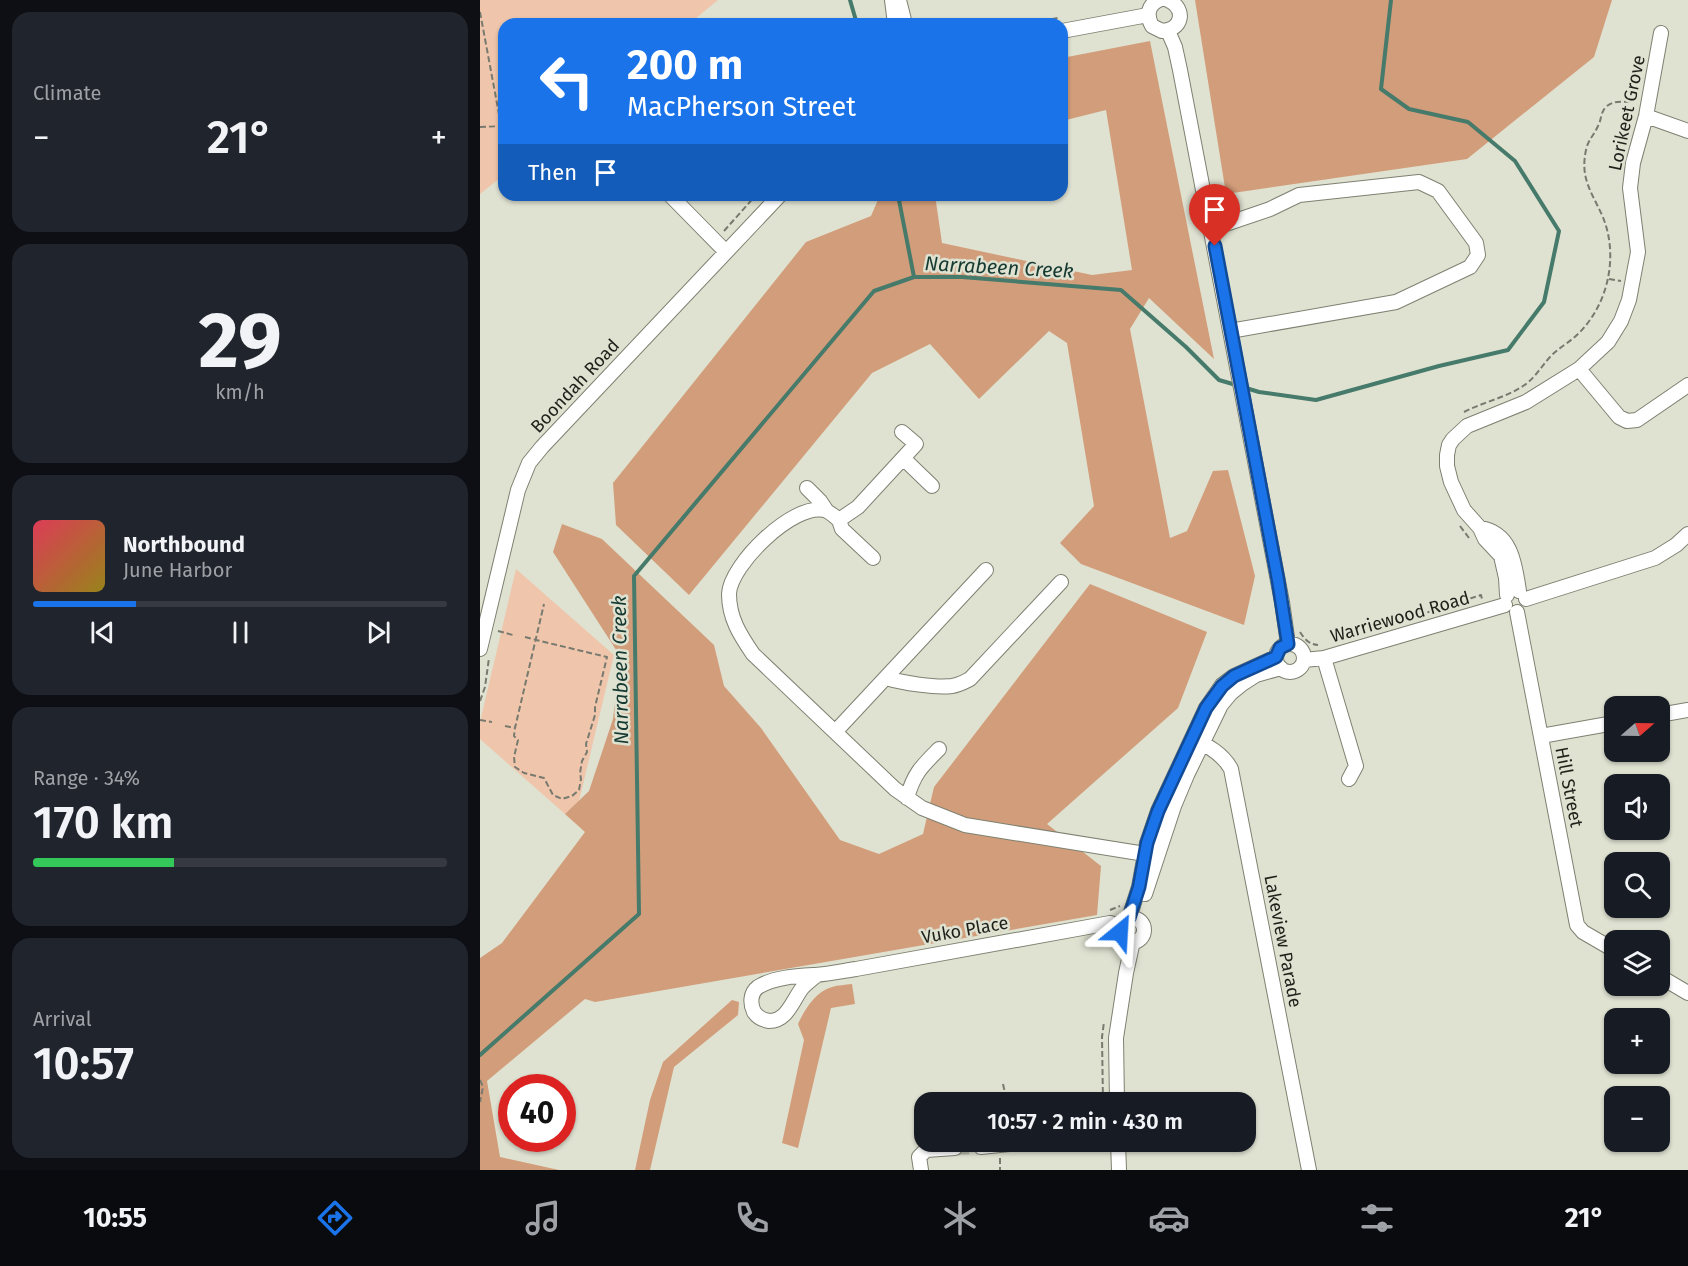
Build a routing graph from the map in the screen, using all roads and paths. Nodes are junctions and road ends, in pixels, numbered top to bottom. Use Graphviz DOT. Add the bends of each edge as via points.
graph roads {
  1 [pos="892,0"];
  2 [pos="899,0"];
  3 [pos="1159,0"];
  4 [pos="1168,0"];
  5 [pos="480,12"];
  6 [pos="1148,15"];
  7 [pos="894,18"];
  8 [pos="904,18"];
  9 [pos="1068,30"];
  10 [pos="1168,30"];
  11 [pos="1661,33"];
  12 [pos="1641,95"];
  13 [pos="498,108"];
  14 [pos="1646,116"];
  15 [pos="498,126"];
  16 [pos="480,128"];
  17 [pos="1688,131"];
  18 [pos="675,201"];
  19 [pos="751,201"];
  20 [pos="774,201"];
  21 [pos="1211,226"];
  22 [pos="715,241"];
  23 [pos="726,252"];
  24 [pos="1608,279"];
  25 [pos="1627,282"];
  26 [pos="1230,331"];
  27 [pos="1579,369"];
  28 [pos="1688,385"];
  29 [pos="1462,414"];
  30 [pos="902,432"];
  31 [pos="903,458"];
  32 [pos="932,486"];
  33 [pos="807,488"];
  34 [pos="826,510"];
  35 [pos="839,520"];
  36 [pos="1460,526"];
  37 [pos="1688,534"];
  38 [pos="1474,542"];
  39 [pos="873,558"];
  40 [pos="986,570"];
  41 [pos="1061,582"];
  42 [pos="1481,595"];
  43 [pos="1515,600"];
  44 [pos="544,604"];
  45 [pos="1373,629"];
  46 [pos="495,630"];
  47 [pos="1300,630"];
  48 [pos="513,635"];
  49 [pos="525,637"];
  50 [pos="536,640"];
  51 [pos="1288,644"];
  52 [pos="480,649"];
  53 [pos="1326,651"];
  54 [pos="1304,660"];
  55 [pos="1279,662"];
  56 [pos="886,678"];
  57 [pos="1688,710"];
  58 [pos="1670,713"];
  59 [pos="480,720"];
  60 [pos="492,722"];
  61 [pos="1604,725"];
  62 [pos="506,726"];
  63 [pos="515,728"];
  64 [pos="835,732"];
  65 [pos="1541,736"];
  66 [pos="1197,741"];
  67 [pos="939,749"];
  68 [pos="1349,779"];
  69 [pos="907,798"];
  70 [pos="1144,854"];
  71 [pos="1129,921"];
  72 [pos="1133,941"];
  73 [pos="1604,944"];
  74 [pos="816,975"];
  75 [pos="1670,982"];
  76 [pos="1688,993"];
  77 [pos="480,1080"];
  78 [pos="1003,1084"];
  79 [pos="1005,1092"];
  80 [pos="1117,1092"];
  81 [pos="480,1102"];
  82 [pos="924,1152"];
  83 [pos="1118,1152"];
  84 [pos="1000,1155"];
  85 [pos="922,1169"];
  86 [pos="1000,1170"];
  87 [pos="1119,1170"];
  88 [pos="1309,1170"];
  1 -- 7 [label="street"];
  2 -- 8 [label="street"];
  3 -- 6 [label="street"];
  4 -- 10 [label="street" via="1176,5 1180,15 1176,25"];
  5 -- 13 [label="path"];
  6 -- 9 [label="street"];
  6 -- 10 [label="street" via="1156,29"];
  10 -- 21 [label="street" via="1175,47"];
  11 -- 14 [label="street, Lorikeet Grove"];
  12 -- 24 [label="path" via="1634,101 1615,102 1606,107 1585,153 1587,186 1609,238"];
  14 -- 17 [label="street"];
  14 -- 27 [label="street, Lorikeet Grove" via="1630,188 1638,252 1629,300 1608,342"];
  15 -- 16 [label="path"];
  18 -- 22 [label="street"];
  19 -- 22 [label="path"];
  20 -- 23 [label="street, Boondah Road"];
  21 -- 26 [label="street"];
  21 -- 26 [label="street" via="1270,209 1299,195 1419,182 1438,191 1476,243 1478,255 1470,267 1396,302"];
  22 -- 23 [label="street"];
  23 -- 52 [label="street, Boondah Road" via="529,463 518,490"];
  24 -- 25 [label="path"];
  24 -- 29 [label="path" via="1587,324 1527,383"];
  26 -- 51 [label="street"];
  27 -- 28 [label="street" via="1619,417 1628,421 1638,420"];
  27 -- 43 [label="street, Lorikeet Grove" via="1526,402 1467,426 1449,445 1448,474 1464,510 1480,528 1490,529 1505,543 1514,560"];
  30 -- 31 [label="street" via="916,444"];
  31 -- 32 [label="street"];
  31 -- 35 [label="street" via="858,507"];
  33 -- 34 [label="street"];
  34 -- 35 [label="street"];
  34 -- 64 [label="street" via="802,514 767,535 733,579 729,593 739,635 753,654"];
  35 -- 39 [label="street" via="842,529"];
  36 -- 38 [label="path"];
  37 -- 43 [label="street, Warriewood Road" via="1655,558"];
  40 -- 56 [label="street"];
  41 -- 56 [label="street" via="970,679 950,687"];
  42 -- 45 [label="path"];
  43 -- 53 [label="street, Warriewood Road"];
  43 -- 65 [label="street, Hill Street"];
  44 -- 50 [label="path"];
  46 -- 48 [label="path"];
  47 -- 53 [label="path" via="1304,639"];
  49 -- 50 [label="path"];
  50 -- 63 [label="path"];
  50 -- 63 [label="path" via="607,657 582,761 579,790 562,799 553,795 544,778 524,773 515,766"];
  51 -- 54 [label="street" via="1297,645"];
  51 -- 55 [label="street" via="1280,648"];
  53 -- 54 [label="street, Warriewood Road"];
  53 -- 68 [label="street" via="1356,766"];
  54 -- 55 [label="street" via="1289,672"];
  55 -- 66 [label="street" via="1236,688"];
  56 -- 64 [label="street"];
  57 -- 58 [label="street"];
  59 -- 60 [label="path"];
  61 -- 65 [label="street"];
  62 -- 63 [label="path"];
  64 -- 69 [label="street"];
  65 -- 73 [label="street, Hill Street" via="1577,925"];
  66 -- 70 [label="street" via="1158,811"];
  66 -- 71 [label="street"];
  66 -- 88 [label="street, Lakeview Parade" via="1218,753 1231,769"];
  67 -- 69 [label="street" via="917,771"];
  69 -- 70 [label="street" via="965,825"];
  70 -- 71 [label="street"];
  71 -- 72 [label="street" via="1120,932"];
  71 -- 72 [label="street" via="1141,923 1143,932"];
  71 -- 74 [label="street, Vuko Place"];
  72 -- 80 [label="street" via="1116,1038"];
  74 -- 74 [label="street, Vuko Place" via="784,1016 768,1021 756,1015 751,998 759,987"];
  75 -- 76 [label="street"];
  77 -- 81 [label="path"];
  78 -- 79 [label="path"];
  82 -- 85 [label="street" via="919,1157"];
  83 -- 87 [label="street"];
  84 -- 86 [label="path"];
}
